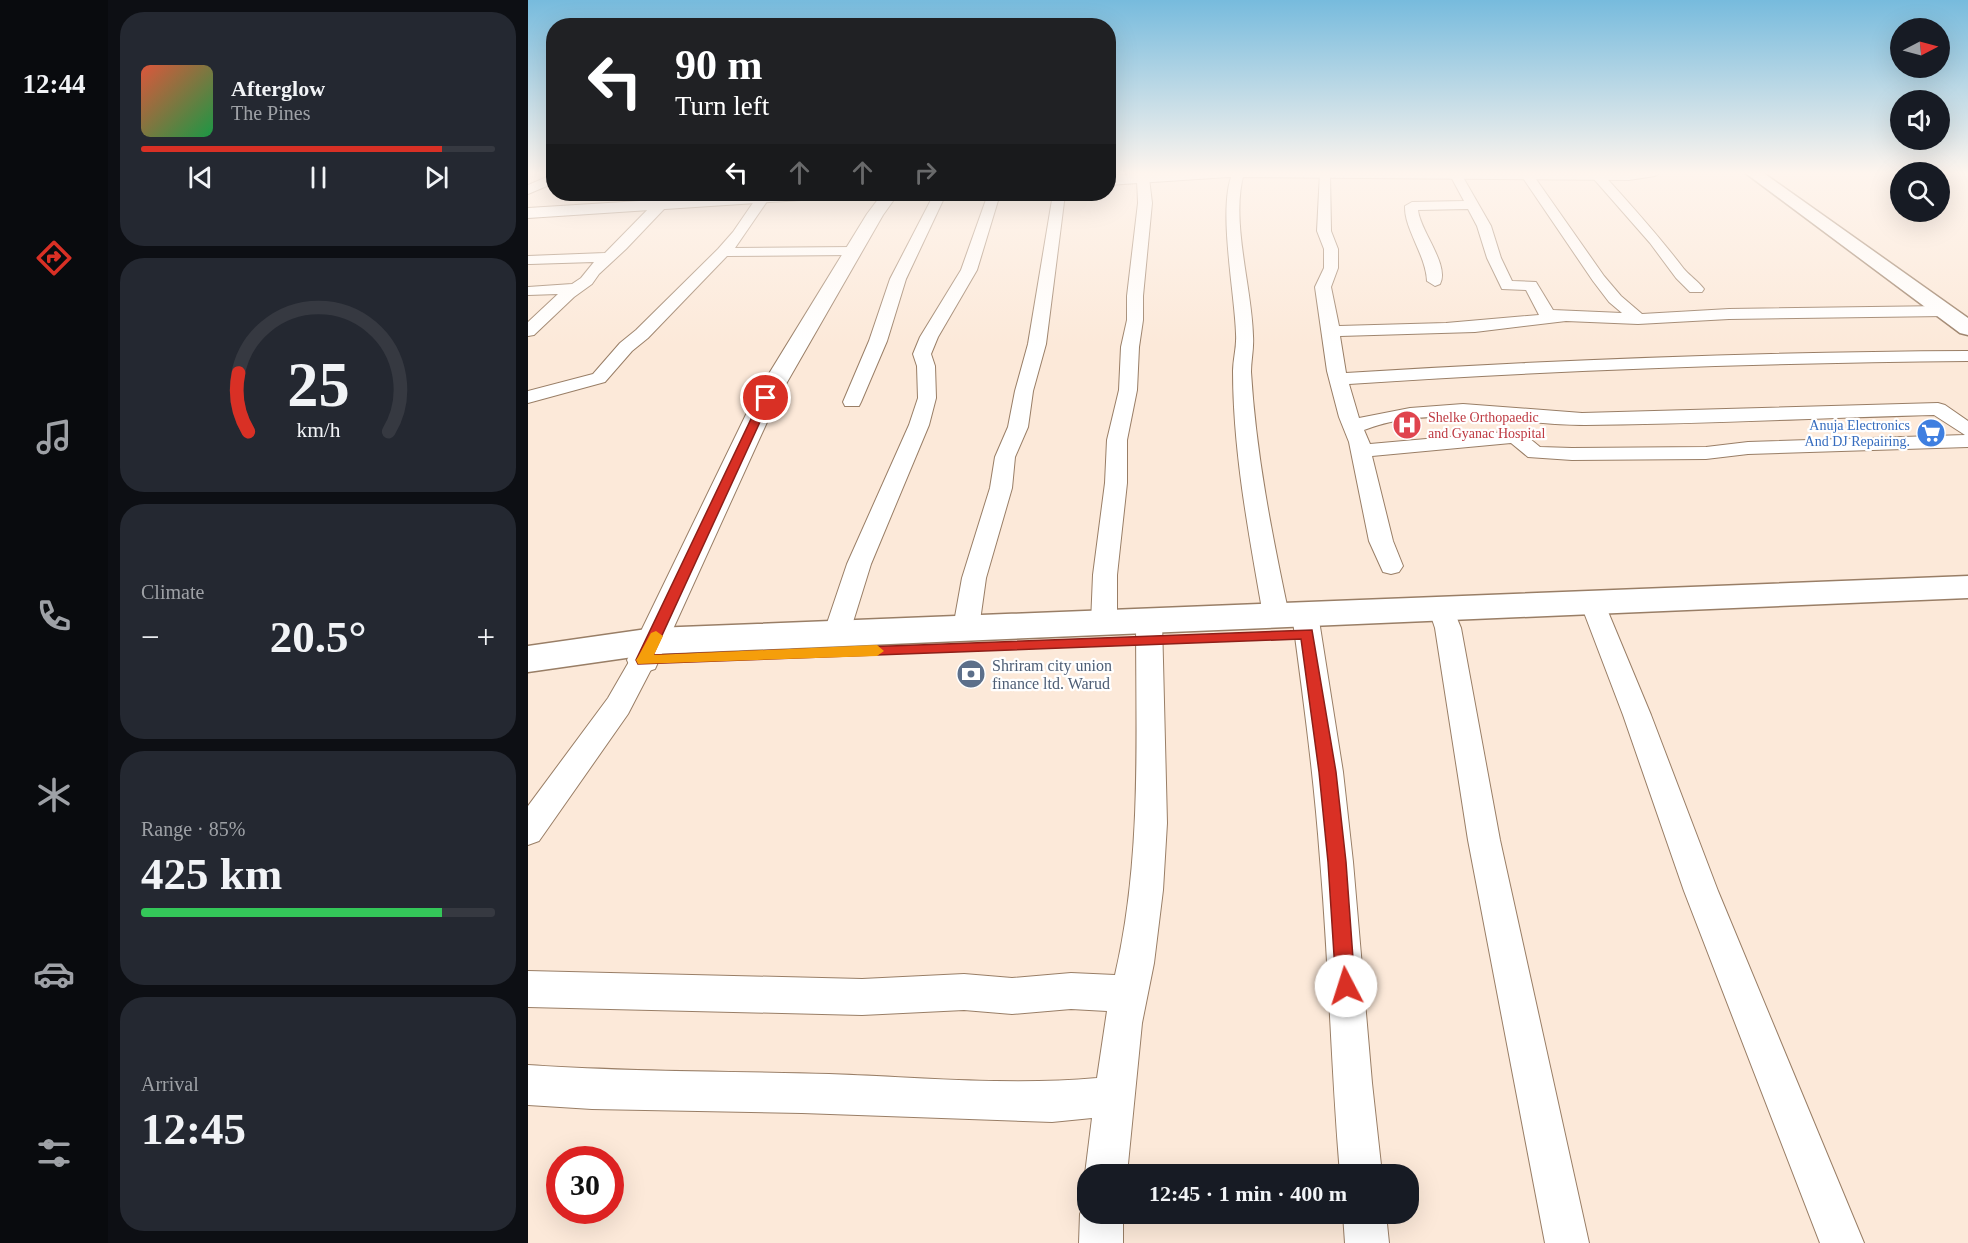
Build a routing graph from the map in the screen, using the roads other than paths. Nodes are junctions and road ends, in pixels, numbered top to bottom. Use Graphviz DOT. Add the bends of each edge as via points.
graph roads {
  1 [pos="635,230"];
  2 [pos="741,230"];
  3 [pos="865,230"];
  4 [pos="922,230"];
  5 [pos="982,230"];
  6 [pos="1054,230"];
  7 [pos="1142,230"];
  8 [pos="1235,230"];
  9 [pos="1324,230"];
  10 [pos="1417,230"];
  11 [pos="1486,230"];
  12 [pos="1567,230"];
  13 [pos="1646,230"];
  14 [pos="1833,230"];
  15 [pos="853,251"];
  16 [pos="723,252"];
  17 [pos="609,257"];
  18 [pos="530,260"];
  19 [pos="1435,281"];
  20 [pos="575,289"];
  21 [pos="1696,289"];
  22 [pos="529,291"];
  23 [pos="1945,311"];
  24 [pos="1561,317"];
  25 [pos="536,318"];
  26 [pos="1638,319"];
  27 [pos="1968,328"];
  28 [pos="528,331"];
  29 [pos="1330,331"];
  30 [pos="1968,356"];
  31 [pos="1338,379"];
  32 [pos="528,397"];
  33 [pos="852,402"];
  34 [pos="1353,428"];
  35 [pos="1968,430"];
  36 [pos="1968,441"];
  37 [pos="1362,451"];
  38 [pos="1391,566"];
  39 [pos="1968,587"];
  40 [pos="1968,608"];
  41 [pos="1596,612"];
  42 [pos="1445,619"];
  43 [pos="1296,621"];
  44 [pos="1104,623"];
  45 [pos="966,628"];
  46 [pos="1148,631"];
  47 [pos="836,635"];
  48 [pos="649,651"];
  49 [pos="528,659"];
  50 [pos="528,678"];
  51 [pos="528,831"];
  52 [pos="528,989"];
  53 [pos="1129,994"];
  54 [pos="528,1085"];
  55 [pos="1114,1096"];
  56 [pos="1107,1164"];
  57 [pos="1359,1164"];
  58 [pos="1102,1224"];
  59 [pos="1366,1224"];
  60 [pos="1101,1243"];
  61 [pos="1367,1243"];
  62 [pos="1566,1243"];
  63 [pos="1842,1243"];
  1 -- 17 [label="street"];
  2 -- 16 [label="street"];
  3 -- 15 [label="street"];
  4 -- 33 [label="street" via="898,279"];
  5 -- 47 [label="street" via="969,270 922,354 926,366 925,407 859,564"];
  6 -- 45 [label="street" via="1037,344 1018,427 1005,457 1001,488 974,578"];
  7 -- 44 [label="street" via="1128,390 1117,440"];
  8 -- 43 [label="street" via="1245,336 1242,370 1259,528"];
  9 -- 29 [label="street" via="1331,249 1331,268 1323,287"];
  10 -- 19 [label="street"];
  11 -- 24 [label="street" via="1508,286 1531,285 1547,315"];
  12 -- 26 [label="street" via="1598,278"];
  13 -- 21 [label="street"];
  14 -- 23 [label="highway"];
  15 -- 16 [label="street"];
  15 -- 48 [label="street" via="766,398"];
  16 -- 32 [label="street" via="599,378"];
  17 -- 18 [label="street"];
  17 -- 20 [label="street"];
  20 -- 22 [label="street"];
  20 -- 25 [label="street"];
  23 -- 26 [label="street"];
  23 -- 27 [label="highway"];
  24 -- 26 [label="street"];
  24 -- 29 [label="street" via="1410,330"];
  25 -- 28 [label="street"];
  29 -- 31 [label="street"];
  30 -- 31 [label="street" via="1842,357"];
  31 -- 34 [label="street"];
  34 -- 35 [label="street" via="1381,418 1463,410 1582,419 1938,409"];
  34 -- 37 [label="street"];
  36 -- 37 [label="street" via="1748,448 1706,453 1572,454 1535,453 1516,437"];
  37 -- 38 [label="street" via="1381,541"];
  39 -- 41 [label="highway"];
  40 -- 41 [label="highway"];
  41 -- 42 [label="highway"];
  41 -- 63 [label="street" via="1701,891"];
  42 -- 43 [label="highway"];
  42 -- 62 [label="street" via="1484,840"];
  43 -- 46 [label="highway"];
  43 -- 57 [label="street" via="1328,772"];
  44 -- 45 [label="highway"];
  44 -- 46 [label="highway"];
  45 -- 47 [label="highway"];
  46 -- 48 [label="highway"];
  46 -- 53 [label="street" via="1151,823 1146,890"];
  47 -- 48 [label="highway"];
  48 -- 49 [label="highway"];
  48 -- 50 [label="highway"];
  48 -- 51 [label="street" via="618,706"];
  52 -- 53 [label="street" via="862,997 964,992 1011,996 1071,991"];
  53 -- 55 [label="street"];
  54 -- 55 [label="street" via="1052,1102"];
  55 -- 56 [label="street"];
  58 -- 60 [label="street"];
  59 -- 61 [label="street"];
}
